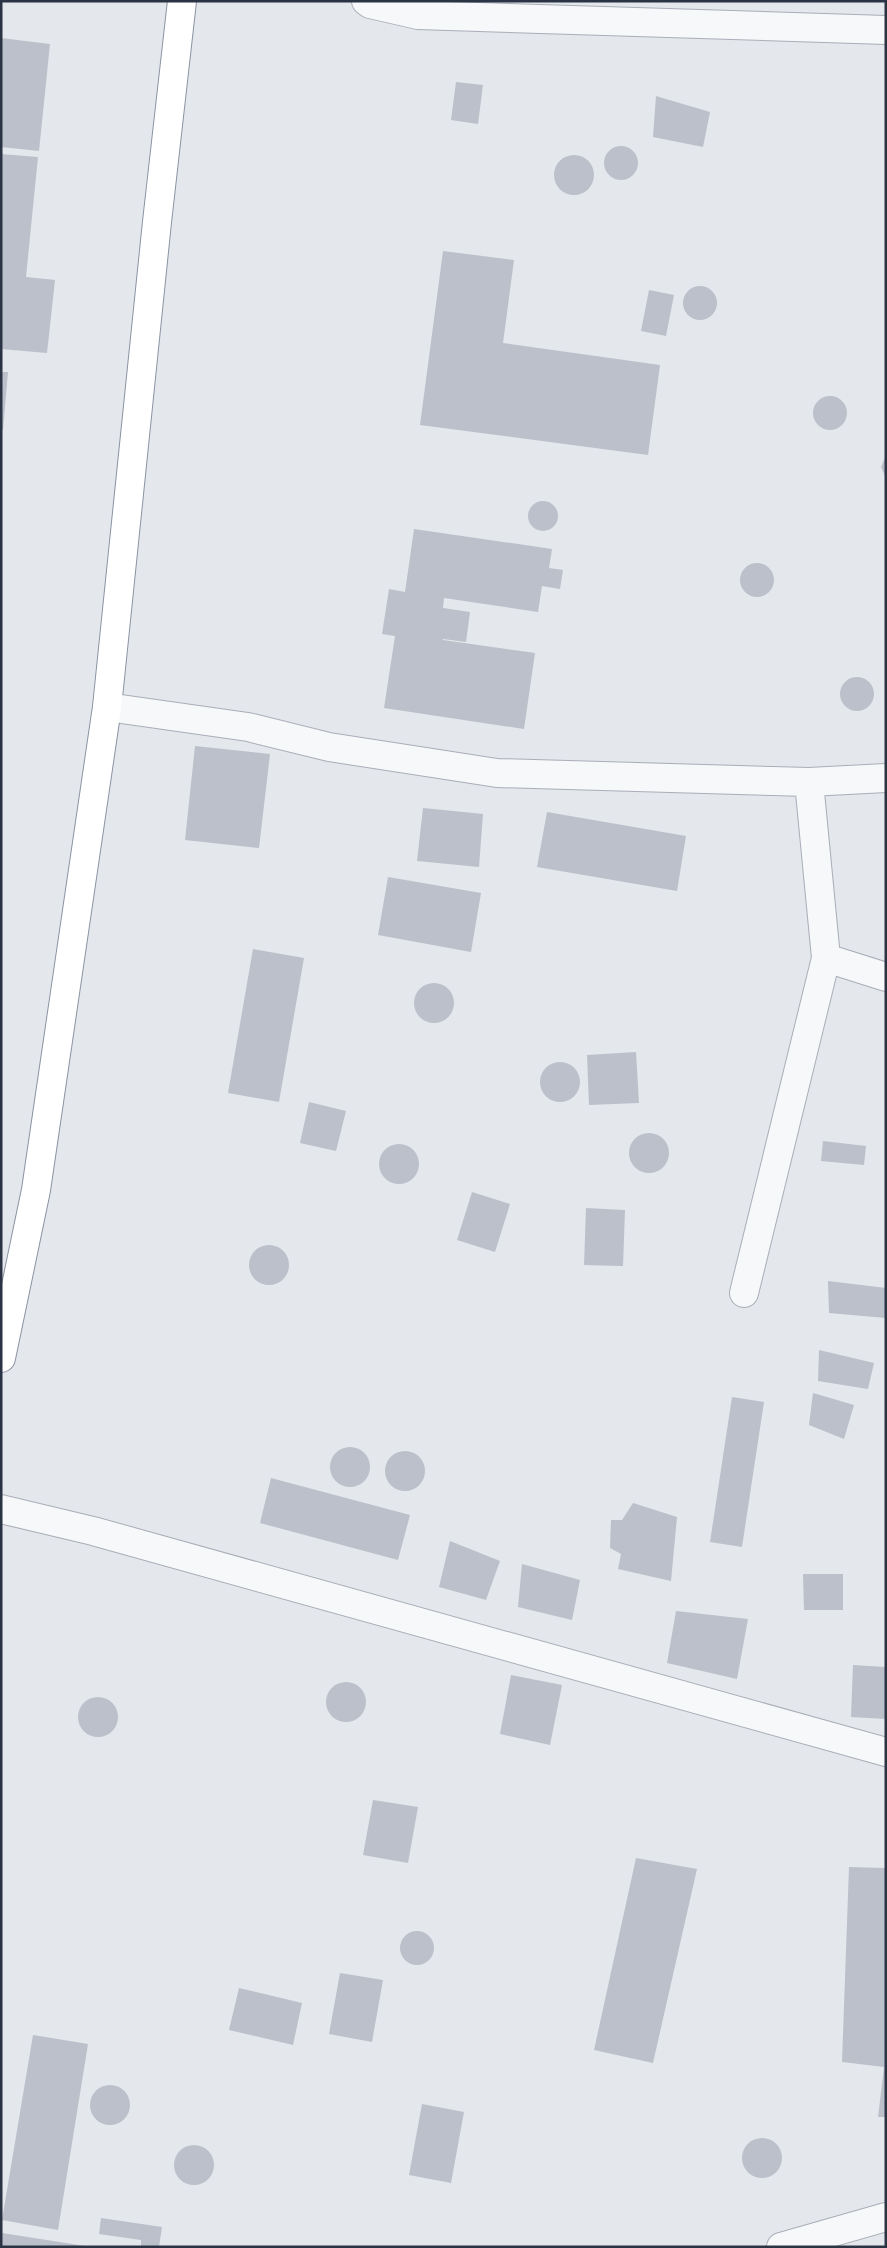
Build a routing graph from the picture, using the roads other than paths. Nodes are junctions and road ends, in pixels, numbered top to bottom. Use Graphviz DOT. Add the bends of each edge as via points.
graph roads {
  1 [pos="182,1"];
  2 [pos="366,1"];
  3 [pos="886,30"];
  4 [pos="107,707"];
  5 [pos="886,778"];
  6 [pos="809,782"];
  7 [pos="826,958"];
  8 [pos="886,977"];
  9 [pos="744,1293"];
  10 [pos="1,1358"];
  11 [pos="1,1509"];
  12 [pos="886,1752"];
  13 [pos="886,2217"];
  14 [pos="781,2247"];
  1 -- 4 [label="highway"];
  2 -- 3 [label="street" via="418,15"];
  4 -- 6 [label="street" via="248,727 329,747 497,773"];
  4 -- 10 [label="highway" via="36,1190"];
  5 -- 6 [label="street"];
  6 -- 7 [label="street"];
  7 -- 8 [label="street"];
  7 -- 9 [label="street"];
  11 -- 12 [label="street" via="103,1534"];
  13 -- 14 [label="street"];
}
